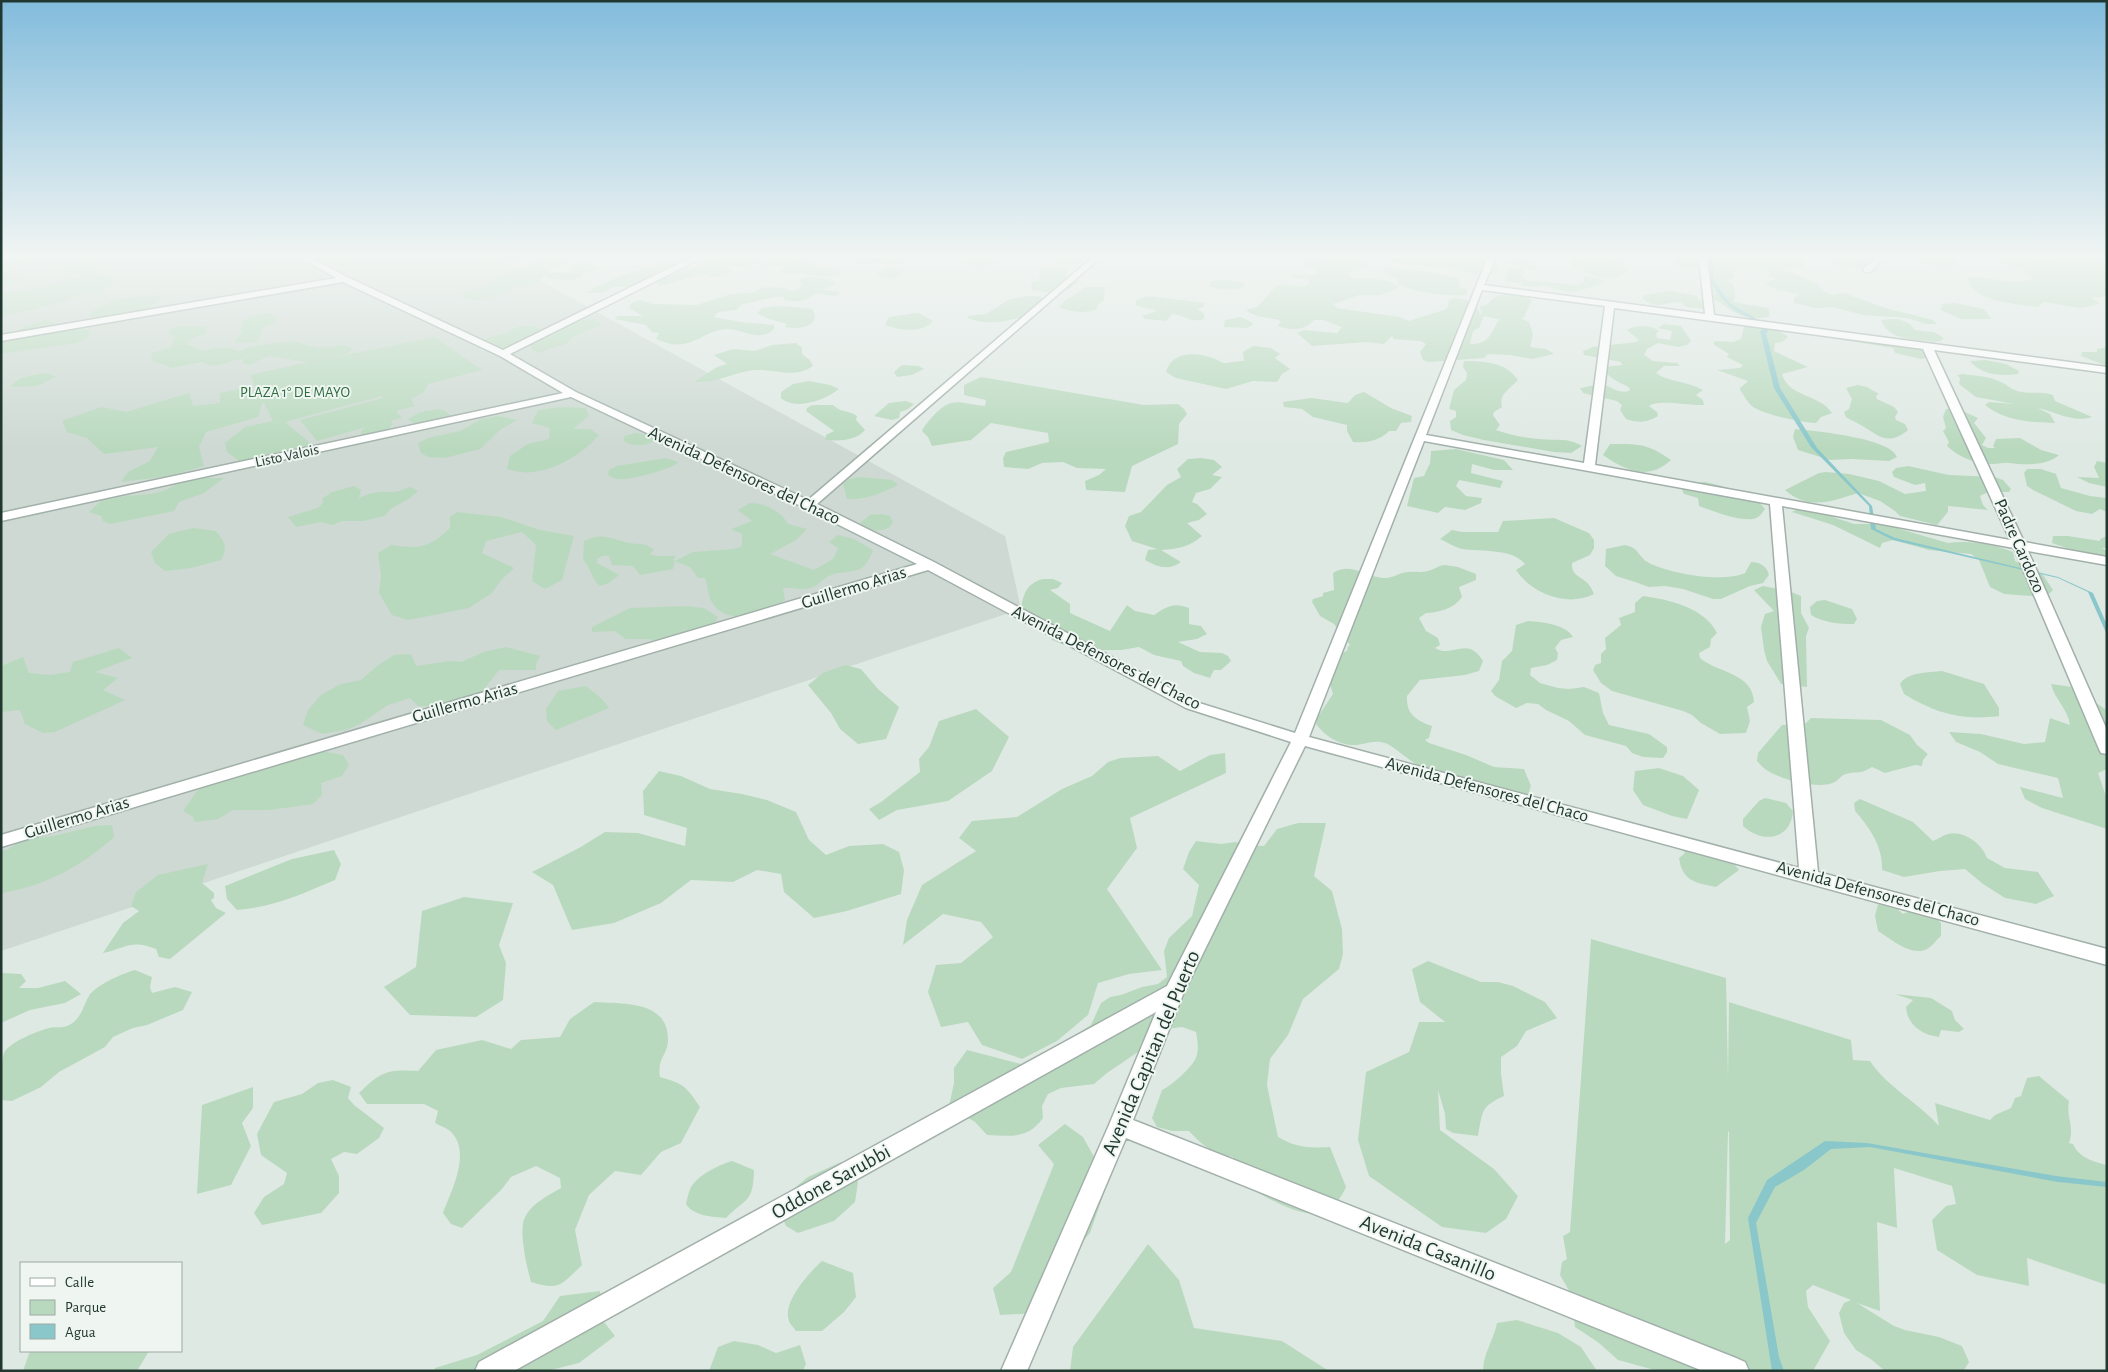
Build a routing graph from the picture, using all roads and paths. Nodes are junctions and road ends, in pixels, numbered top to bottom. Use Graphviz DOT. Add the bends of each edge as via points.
graph roads {
  1 [pos="100,321"];
  2 [pos="433,321"];
  3 [pos="569,321"];
  4 [pos="1023,321"];
  5 [pos="1466,321"];
  6 [pos="1608,321"];
  7 [pos="1733,321"];
  8 [pos="1,338"];
  9 [pos="1927,346"];
  10 [pos="503,354"];
  11 [pos="2107,370"];
  12 [pos="572,394"];
  13 [pos="1420,437"];
  14 [pos="1590,467"];
  15 [pos="1776,501"];
  16 [pos="809,505"];
  17 [pos="1,517"];
  18 [pos="2019,545"];
  19 [pos="2107,561"];
  20 [pos="929,565"];
  21 [pos="1300,740"];
  22 [pos="2107,749"];
  23 [pos="1,841"];
  24 [pos="1809,876"];
  25 [pos="2107,957"];
  26 [pos="1174,992"];
  27 [pos="1120,1125"];
  28 [pos="488,1371"];
  29 [pos="1014,1371"];
  30 [pos="1736,1371"];
  1 -- 8 [label="street"];
  2 -- 10 [label="street, Avenida Defensores del Chaco"];
  3 -- 10 [label="street"];
  4 -- 16 [label="street"];
  5 -- 13 [label="street, Avenida Capitan del Puerto"];
  6 -- 14 [label="street"];
  7 -- 9 [label="street"];
  9 -- 11 [label="street"];
  9 -- 18 [label="street, Padre Cardozo"];
  10 -- 12 [label="street, Avenida Defensores del Chaco"];
  12 -- 16 [label="street, Avenida Defensores del Chaco"];
  12 -- 17 [label="street, Listo Valois"];
  13 -- 14 [label="street"];
  13 -- 21 [label="street, Avenida Capitan del Puerto"];
  14 -- 15 [label="street"];
  15 -- 18 [label="street"];
  15 -- 24 [label="street"];
  16 -- 20 [label="street, Avenida Defensores del Chaco"];
  18 -- 19 [label="street"];
  18 -- 22 [label="street, Padre Cardozo"];
  20 -- 21 [label="street, Avenida Defensores del Chaco" via="1191,705"];
  20 -- 23 [label="street, Guillermo Arias"];
  21 -- 24 [label="street, Avenida Defensores del Chaco"];
  21 -- 26 [label="street, Avenida Capitan del Puerto"];
  24 -- 25 [label="street, Avenida Defensores del Chaco"];
  26 -- 27 [label="street, Avenida Capitan del Puerto"];
  26 -- 28 [label="street, Oddone Sarubbi"];
  27 -- 29 [label="street, Avenida Capitan del Puerto"];
  27 -- 30 [label="street, Avenida Casanillo"];
}
